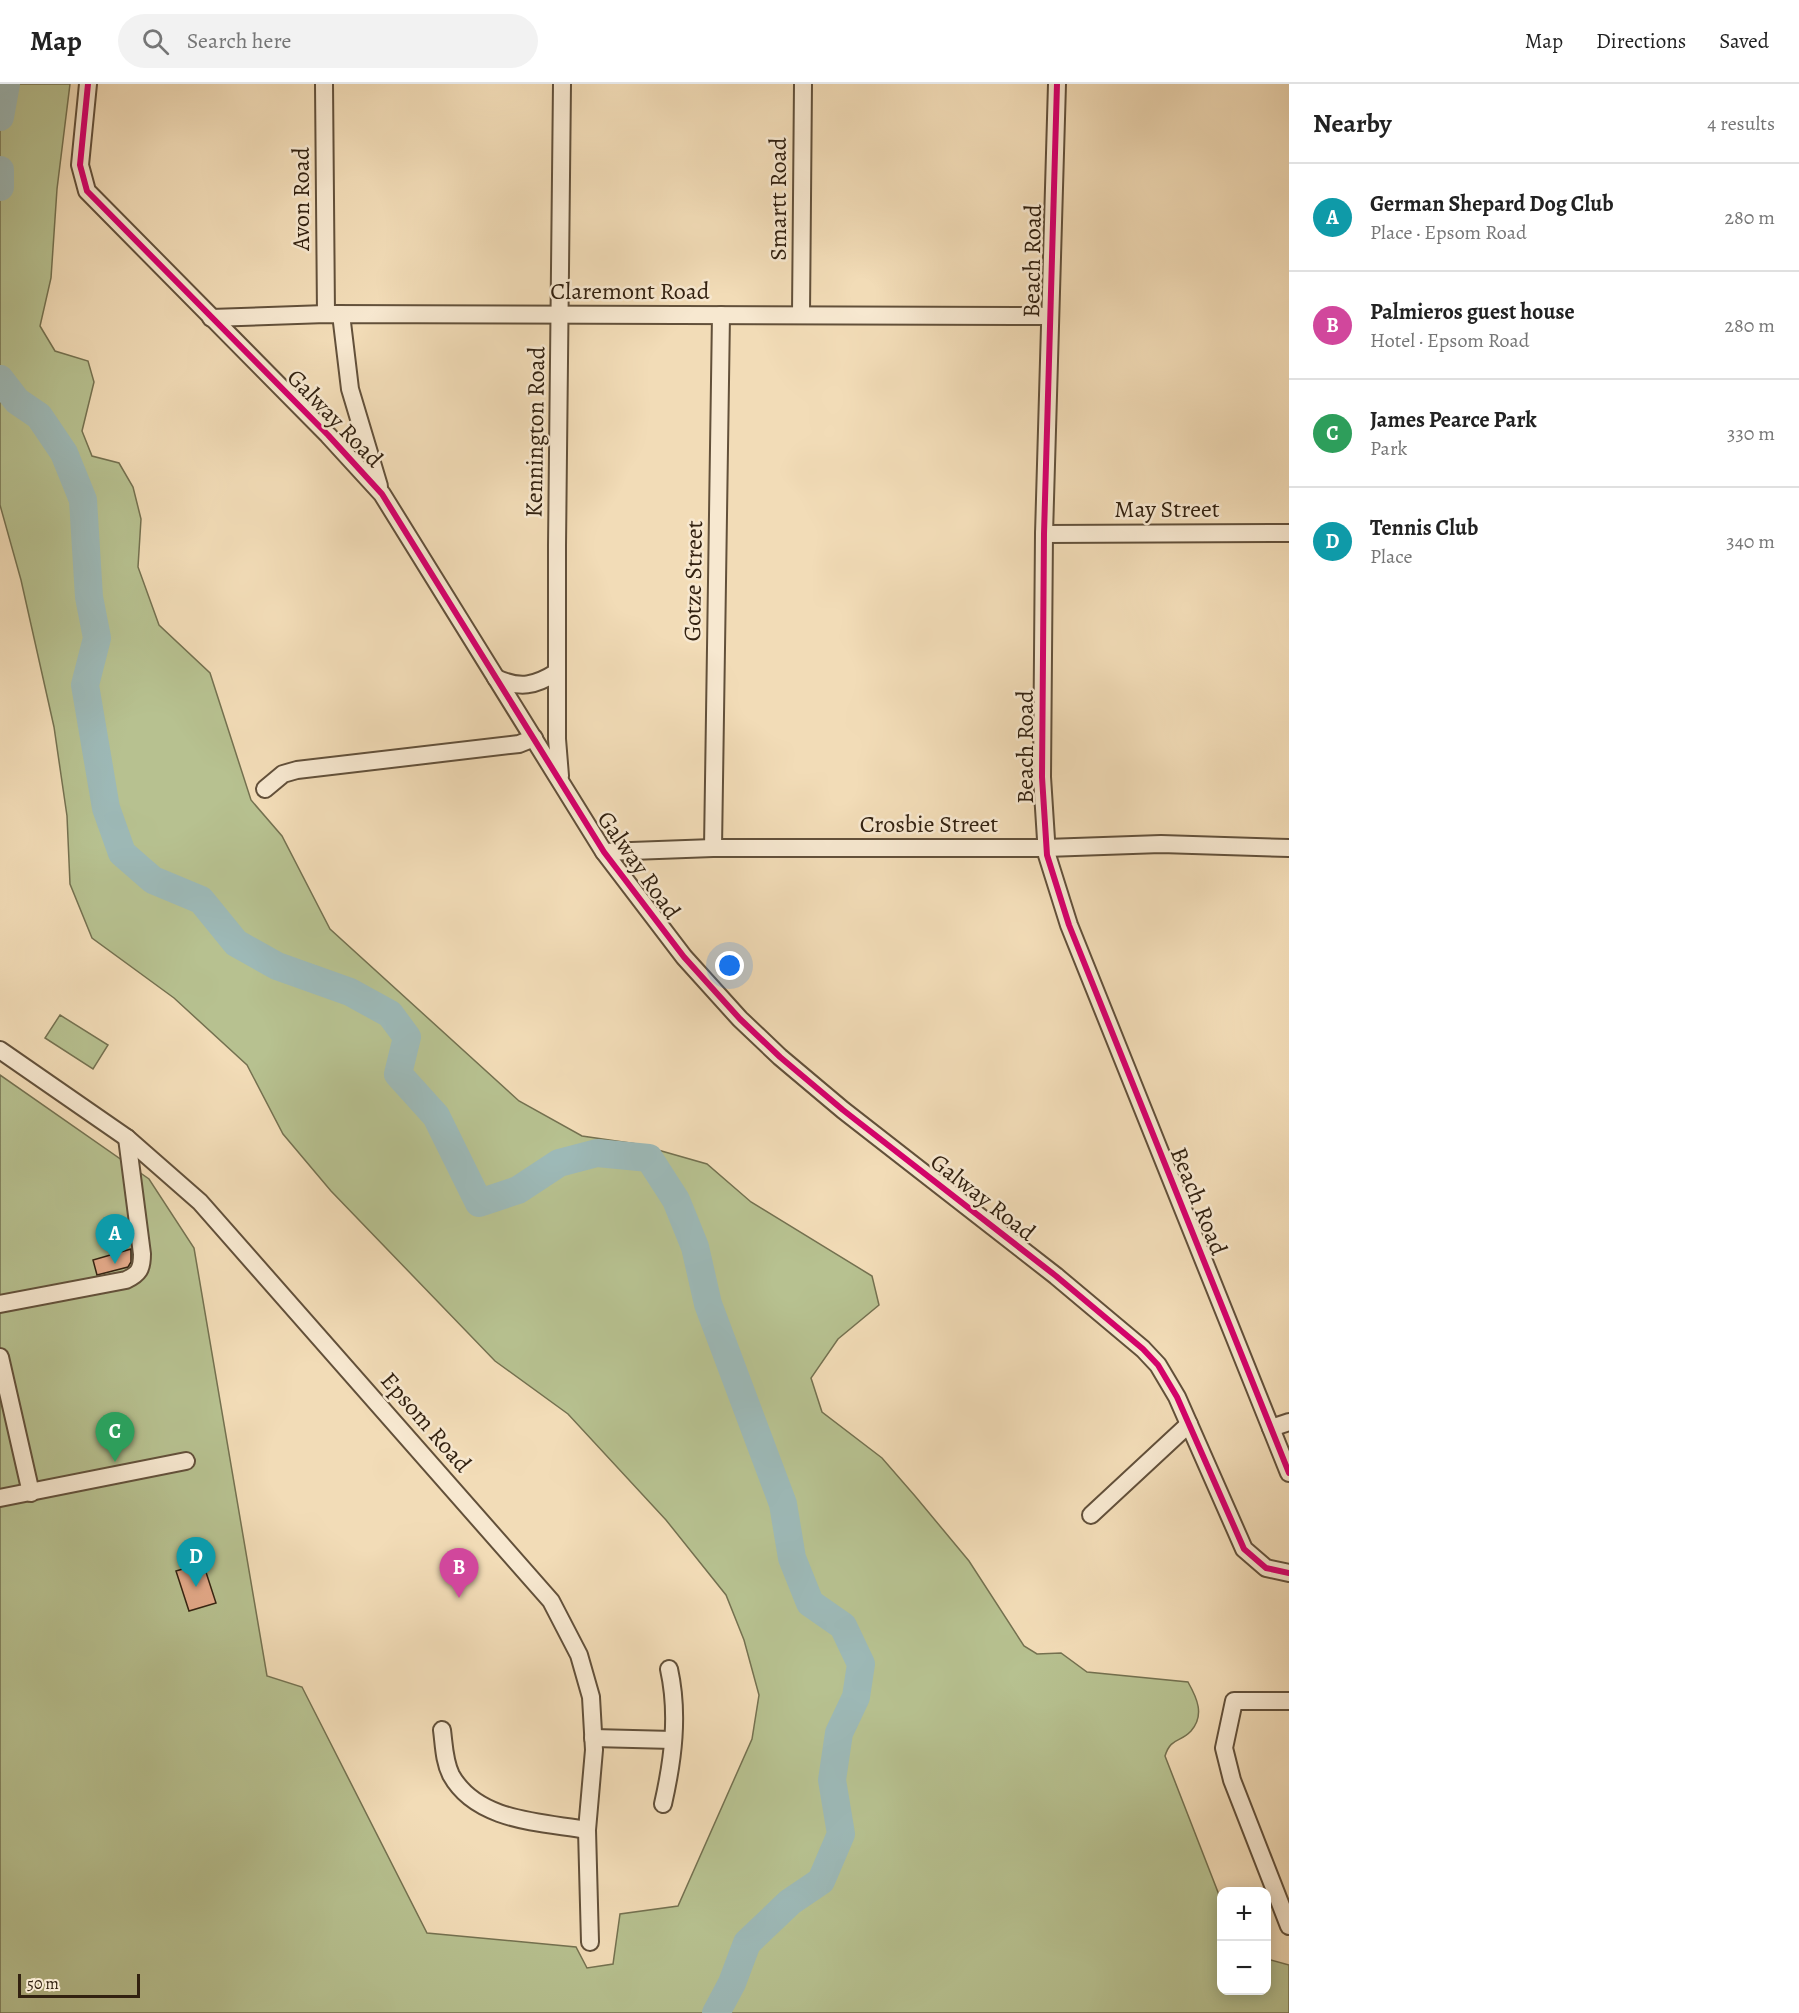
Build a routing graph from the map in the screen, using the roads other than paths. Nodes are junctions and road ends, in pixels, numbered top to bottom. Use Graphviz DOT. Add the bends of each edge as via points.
graph roads {
  1 [pos="88,84"];
  2 [pos="324,84"];
  3 [pos="562,84"];
  4 [pos="803,84"];
  5 [pos="1057,84"];
  6 [pos="333,314"];
  7 [pos="801,314"];
  8 [pos="561,315"];
  9 [pos="722,315"];
  10 [pos="1049,316"];
  11 [pos="211,318"];
  12 [pos="382,494"];
  13 [pos="1289,533"];
  14 [pos="1044,534"];
  15 [pos="557,672"];
  16 [pos="496,678"];
  17 [pos="534,738"];
  18 [pos="560,781"];
  19 [pos="265,789"];
  20 [pos="713,848"];
  21 [pos="1046,848"];
  22 [pos="1289,848"];
  23 [pos="604,852"];
  24 [pos="0,1050"];
  25 [pos="127,1138"];
  26 [pos="0,1304"];
  27 [pos="0,1357"];
  28 [pos="1289,1422"];
  29 [pos="1190,1425"];
  30 [pos="1271,1428"];
  31 [pos="186,1461"];
  32 [pos="1289,1473"];
  33 [pos="31,1493"];
  34 [pos="0,1498"];
  35 [pos="1091,1515"];
  36 [pos="1289,1573"];
  37 [pos="669,1669"];
  38 [pos="1289,1701"];
  39 [pos="442,1730"];
  40 [pos="593,1738"];
  41 [pos="673,1740"];
  42 [pos="663,1804"];
  43 [pos="587,1830"];
  44 [pos="1289,1926"];
  45 [pos="590,1942"];
  1 -- 11 [label="street, Galway Road" via="80,165 87,191"];
  2 -- 6 [label="street, Avon Road"];
  3 -- 8 [label="street, Kennington Road"];
  4 -- 7 [label="street, Smartt Road"];
  5 -- 10 [label="street, Beach Road"];
  6 -- 8 [label="street, Claremont Road"];
  6 -- 11 [label="street, Claremont Road"];
  6 -- 12 [label="street, Avon Road" via="350,389"];
  7 -- 9 [label="street, Claremont Road"];
  7 -- 10 [label="street, Claremont Road"];
  8 -- 9 [label="street, Claremont Road"];
  8 -- 15 [label="street, Kennington Road"];
  9 -- 20 [label="street, Gotze Street"];
  10 -- 14 [label="street, Beach Road"];
  11 -- 12 [label="street, Galway Road"];
  12 -- 16 [label="street, Galway Road"];
  13 -- 14 [label="street, May Street"];
  14 -- 21 [label="street, Beach Road" via="1042,777"];
  15 -- 16 [label="street" via="523,687"];
  15 -- 18 [label="street, Kennington Road"];
  16 -- 17 [label="street, Galway Road"];
  17 -- 18 [label="street, Galway Road"];
  17 -- 19 [label="street" via="519,744 297,770 284,774"];
  18 -- 23 [label="street, Galway Road"];
  20 -- 21 [label="street, Crosbie Street"];
  20 -- 23 [label="street, Crosbie Street"];
  21 -- 22 [label="street, Crosbie Street" via="1161,844"];
  21 -- 30 [label="street, Beach Road" via="1069,925"];
  23 -- 29 [label="street, Galway Road" via="684,957 759,1037 843,1110 1130,1337 1158,1365"];
  24 -- 25 [label="street, Epsom Road"];
  25 -- 26 [label="street" via="142,1254 137,1274 126,1280"];
  25 -- 40 [label="street, Epsom Road" via="200,1202 551,1601 587,1678"];
  27 -- 33 [label="street"];
  28 -- 30 [label="street"];
  29 -- 35 [label="street"];
  29 -- 36 [label="street, Galway Road" via="1244,1549 1266,1568"];
  30 -- 32 [label="street, Beach Road"];
  31 -- 33 [label="street"];
  33 -- 34 [label="street"];
  37 -- 41 [label="street" via="674,1690"];
  38 -- 44 [label="street" via="1234,1701 1224,1748 1232,1780"];
  39 -- 43 [label="street" via="444,1754 452,1777 475,1800 504,1815"];
  40 -- 41 [label="street"];
  40 -- 43 [label="street, Epsom Road"];
  41 -- 42 [label="street"];
  43 -- 45 [label="street, Epsom Road"];
}
